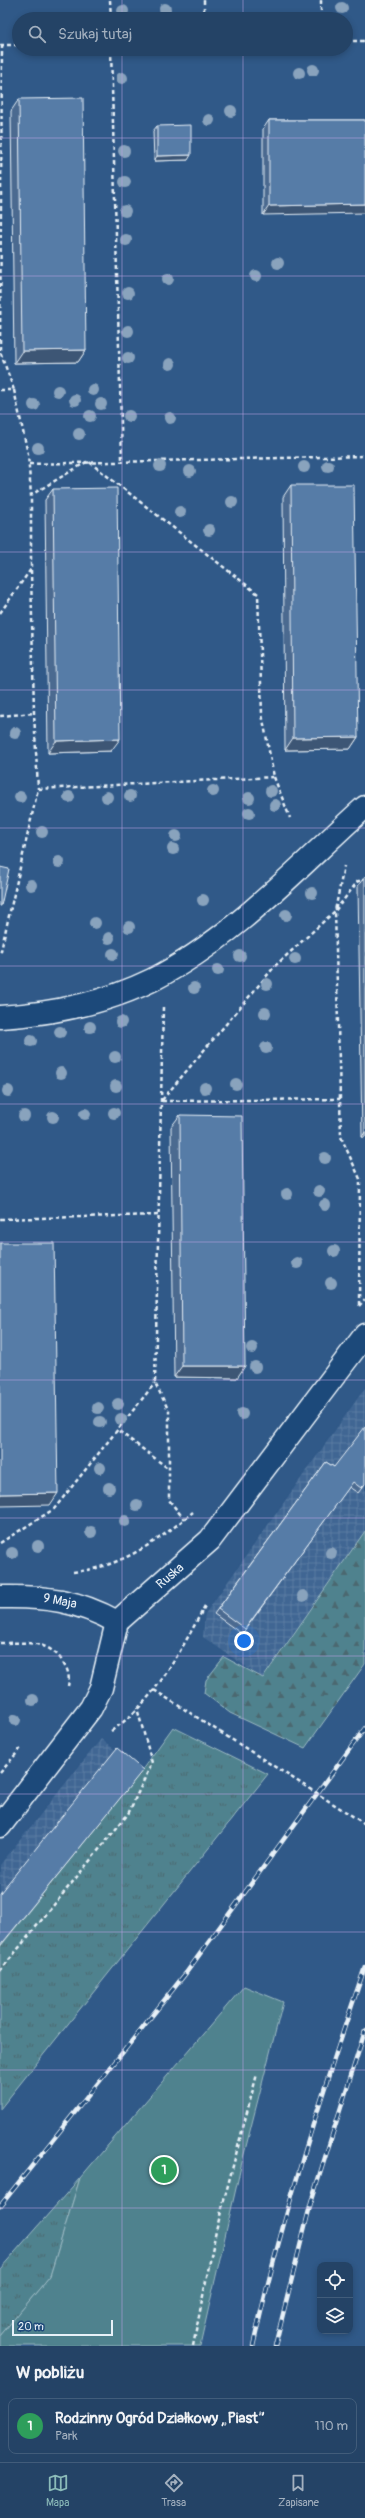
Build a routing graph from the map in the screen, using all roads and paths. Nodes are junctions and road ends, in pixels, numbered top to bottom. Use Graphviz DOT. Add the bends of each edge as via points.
graph roads {
  1 [pos="110,0"];
  2 [pos="204,0"];
  3 [pos="321,0"];
  4 [pos="111,12"];
  5 [pos="204,12"];
  6 [pos="321,12"];
  7 [pos="353,41"];
  8 [pos="365,41"];
  9 [pos="1,45"];
  10 [pos="12,45"];
  11 [pos="111,56"];
  12 [pos="0,390"];
  13 [pos="14,390"];
  14 [pos="365,456"];
  15 [pos="122,460"];
  16 [pos="88,461"];
  17 [pos="29,464"];
  18 [pos="31,495"];
  19 [pos="31,569"];
  20 [pos="0,613"];
  21 [pos="34,713"];
  22 [pos="0,716"];
  23 [pos="274,776"];
  24 [pos="38,789"];
  25 [pos="365,808"];
  26 [pos="290,818"];
  27 [pos="344,865"];
  28 [pos="365,881"];
  29 [pos="335,911"];
  30 [pos="0,955"];
  31 [pos="164,1004"];
  32 [pos="0,1017"];
  33 [pos="340,1099"];
  34 [pos="161,1101"];
  35 [pos="159,1216"];
  36 [pos="0,1219"];
  37 [pos="359,1306"];
  38 [pos="365,1335"];
  39 [pos="155,1382"];
  40 [pos="119,1431"];
  41 [pos="169,1469"];
  42 [pos="184,1519"];
  43 [pos="161,1538"];
  44 [pos="0,1543"];
  45 [pos="68,1573"];
  46 [pos="0,1597"];
  47 [pos="206,1604"];
  48 [pos="117,1622"];
  49 [pos="0,1643"];
  50 [pos="68,1687"];
  51 [pos="154,1690"];
  52 [pos="137,1708"];
  53 [pos="107,1734"];
  54 [pos="26,1743"];
  55 [pos="0,1773"];
  56 [pos="365,1824"];
  57 [pos="0,1826"];
  58 [pos="0,1971"];
  59 [pos="257,2074"];
  60 [pos="193,2346"];
  1 -- 4 [label="path"];
  2 -- 5 [label="path"];
  3 -- 6 [label="path"];
  7 -- 8 [label="path"];
  9 -- 10 [label="path"];
  9 -- 13 [label="path" via="0,351"];
  11 -- 15 [label="path"];
  12 -- 13 [label="path"];
  13 -- 17 [label="path"];
  14 -- 15 [label="path"];
  15 -- 16 [label="path"];
  16 -- 17 [label="path"];
  16 -- 18 [label="path"];
  16 -- 23 [label="path" via="258,594 262,714"];
  17 -- 18 [label="path"];
  18 -- 19 [label="path"];
  19 -- 20 [label="path"];
  19 -- 21 [label="path"];
  21 -- 22 [label="path"];
  21 -- 24 [label="path"];
  23 -- 24 [label="path"];
  23 -- 26 [label="path"];
  24 -- 30 [label="path"];
  25 -- 32 [label="street" via="247,914 178,965 130,990 84,1004 36,1014"];
  27 -- 29 [label="path"];
  28 -- 29 [label="path" via="358,881"];
  29 -- 33 [label="path"];
  29 -- 34 [label="path" via="276,966"];
  31 -- 34 [label="path"];
  33 -- 34 [label="path"];
  33 -- 37 [label="path" via="341,1137 360,1178"];
  34 -- 35 [label="path"];
  35 -- 36 [label="path"];
  35 -- 39 [label="path"];
  38 -- 48 [label="street, Ruska" via="210,1540"];
  39 -- 40 [label="path"];
  39 -- 41 [label="path" via="168,1411"];
  40 -- 41 [label="path"];
  40 -- 44 [label="path" via="54,1509"];
  41 -- 42 [label="path" via="169,1500"];
  43 -- 45 [label="path" via="139,1552 110,1564"];
  46 -- 48 [label="street, 9 Maja" via="34,1596 60,1600 92,1608"];
  47 -- 51 [label="path" via="178,1655"];
  48 -- 57 [label="street" via="101,1688 92,1708"];
  49 -- 50 [label="path" via="35,1643 49,1647 58,1654 66,1667"];
  51 -- 52 [label="path"];
  51 -- 56 [label="path, bridge"];
  52 -- 53 [label="path" via="123,1723"];
  52 -- 58 [label="path" via="152,1763 128,1814"];
  54 -- 55 [label="path"];
  59 -- 60 [label="path" via="216,2231"];
}
